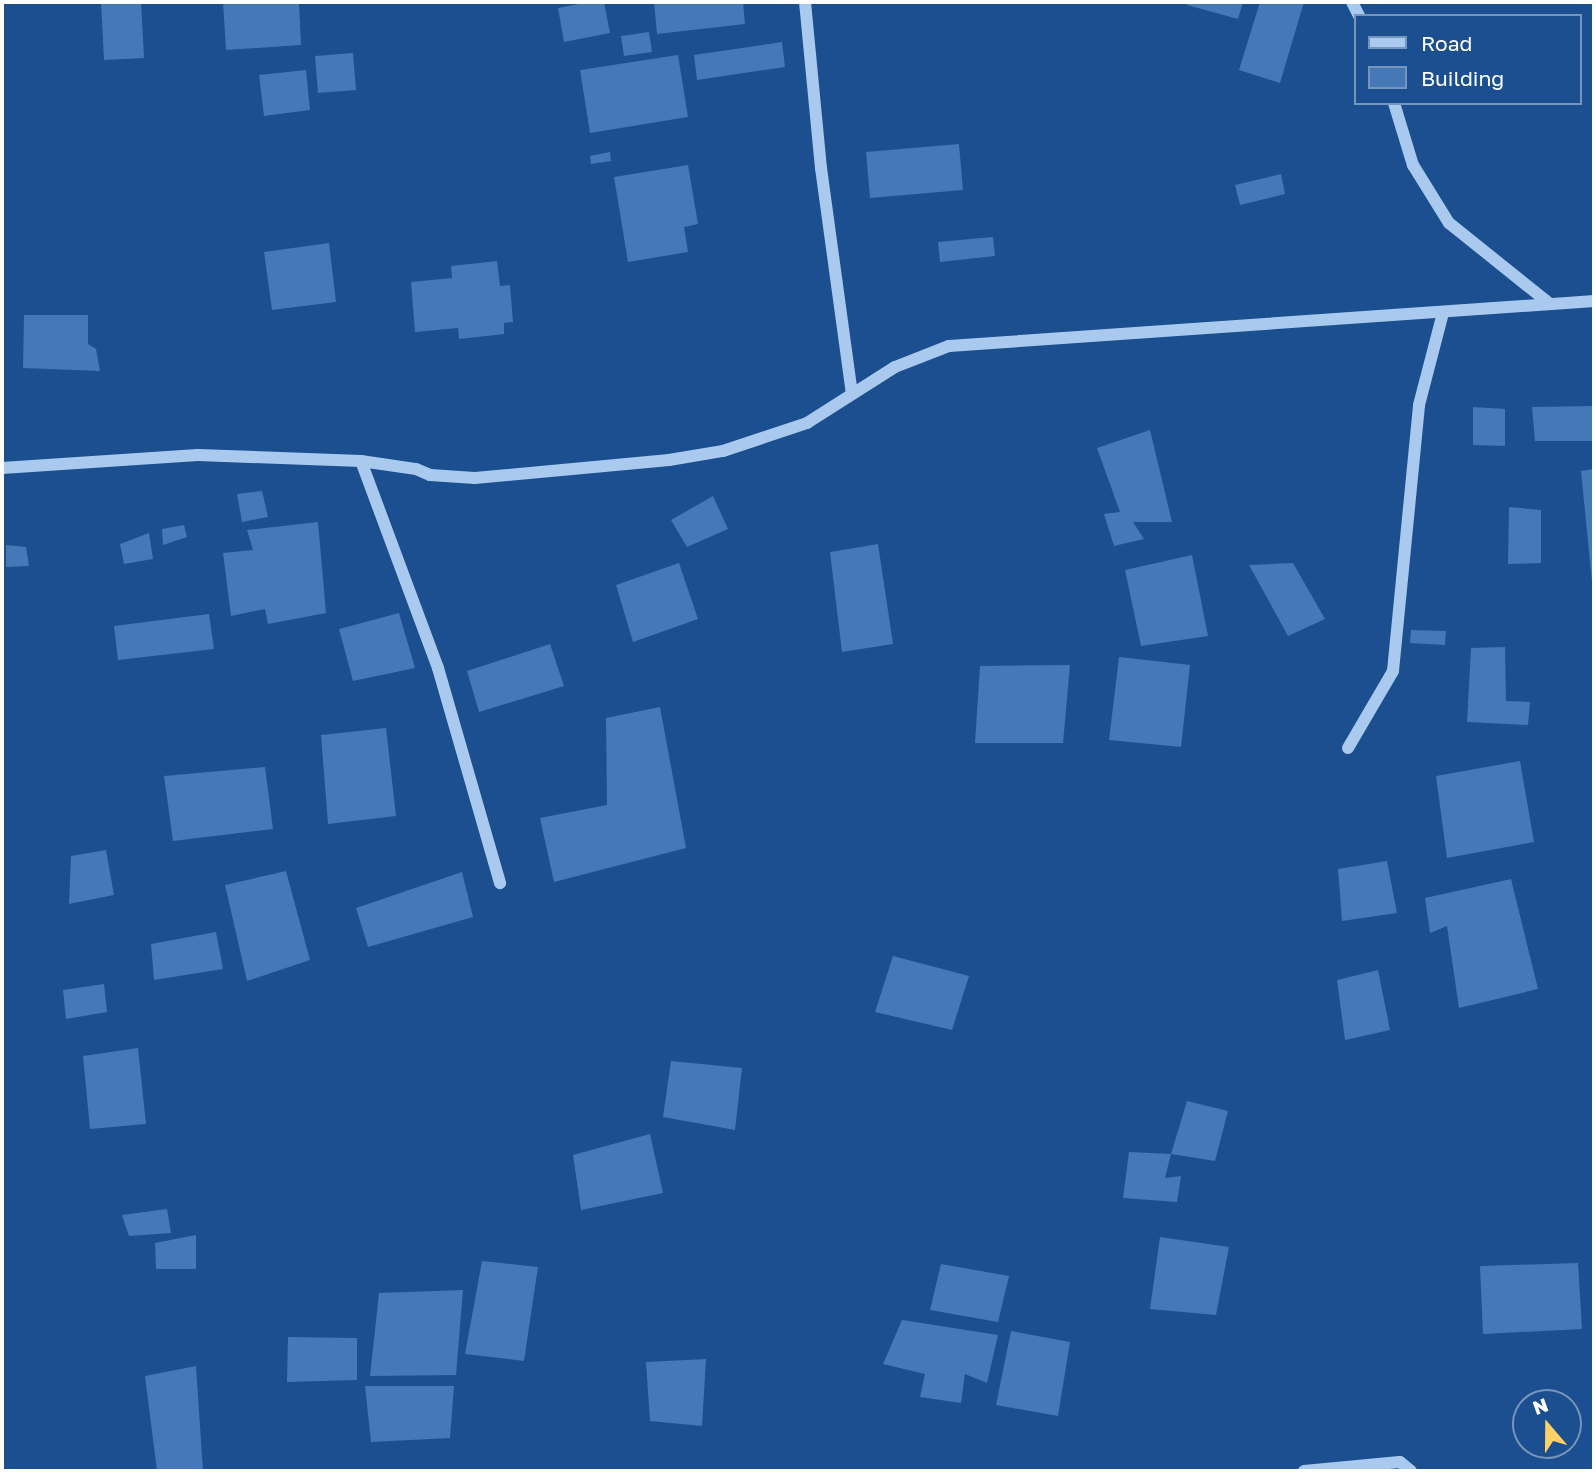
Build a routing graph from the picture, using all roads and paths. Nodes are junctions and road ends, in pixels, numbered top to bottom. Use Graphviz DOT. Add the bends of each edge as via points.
graph roads {
  1 [pos="805,2"];
  2 [pos="1395,105"];
  3 [pos="1594,302"];
  4 [pos="1550,304"];
  5 [pos="1443,313"];
  6 [pos="852,393"];
  7 [pos="361,461"];
  8 [pos="2,468"];
  9 [pos="1348,748"];
  10 [pos="500,883"];
  11 [pos="1304,1471"];
  12 [pos="1411,1471"];
  1 -- 6 [label="street" via="821,168"];
  2 -- 4 [label="street" via="1413,165 1449,223"];
  3 -- 4 [label="street"];
  4 -- 5 [label="street"];
  5 -- 6 [label="street" via="949,346 895,367"];
  5 -- 9 [label="street" via="1419,405 1393,671"];
  6 -- 7 [label="street" via="807,423 723,451 669,460 475,478 430,475"];
  7 -- 8 [label="street" via="198,455"];
  7 -- 10 [label="street" via="438,668"];
  11 -- 12 [label="street" via="1400,1462"];
}
